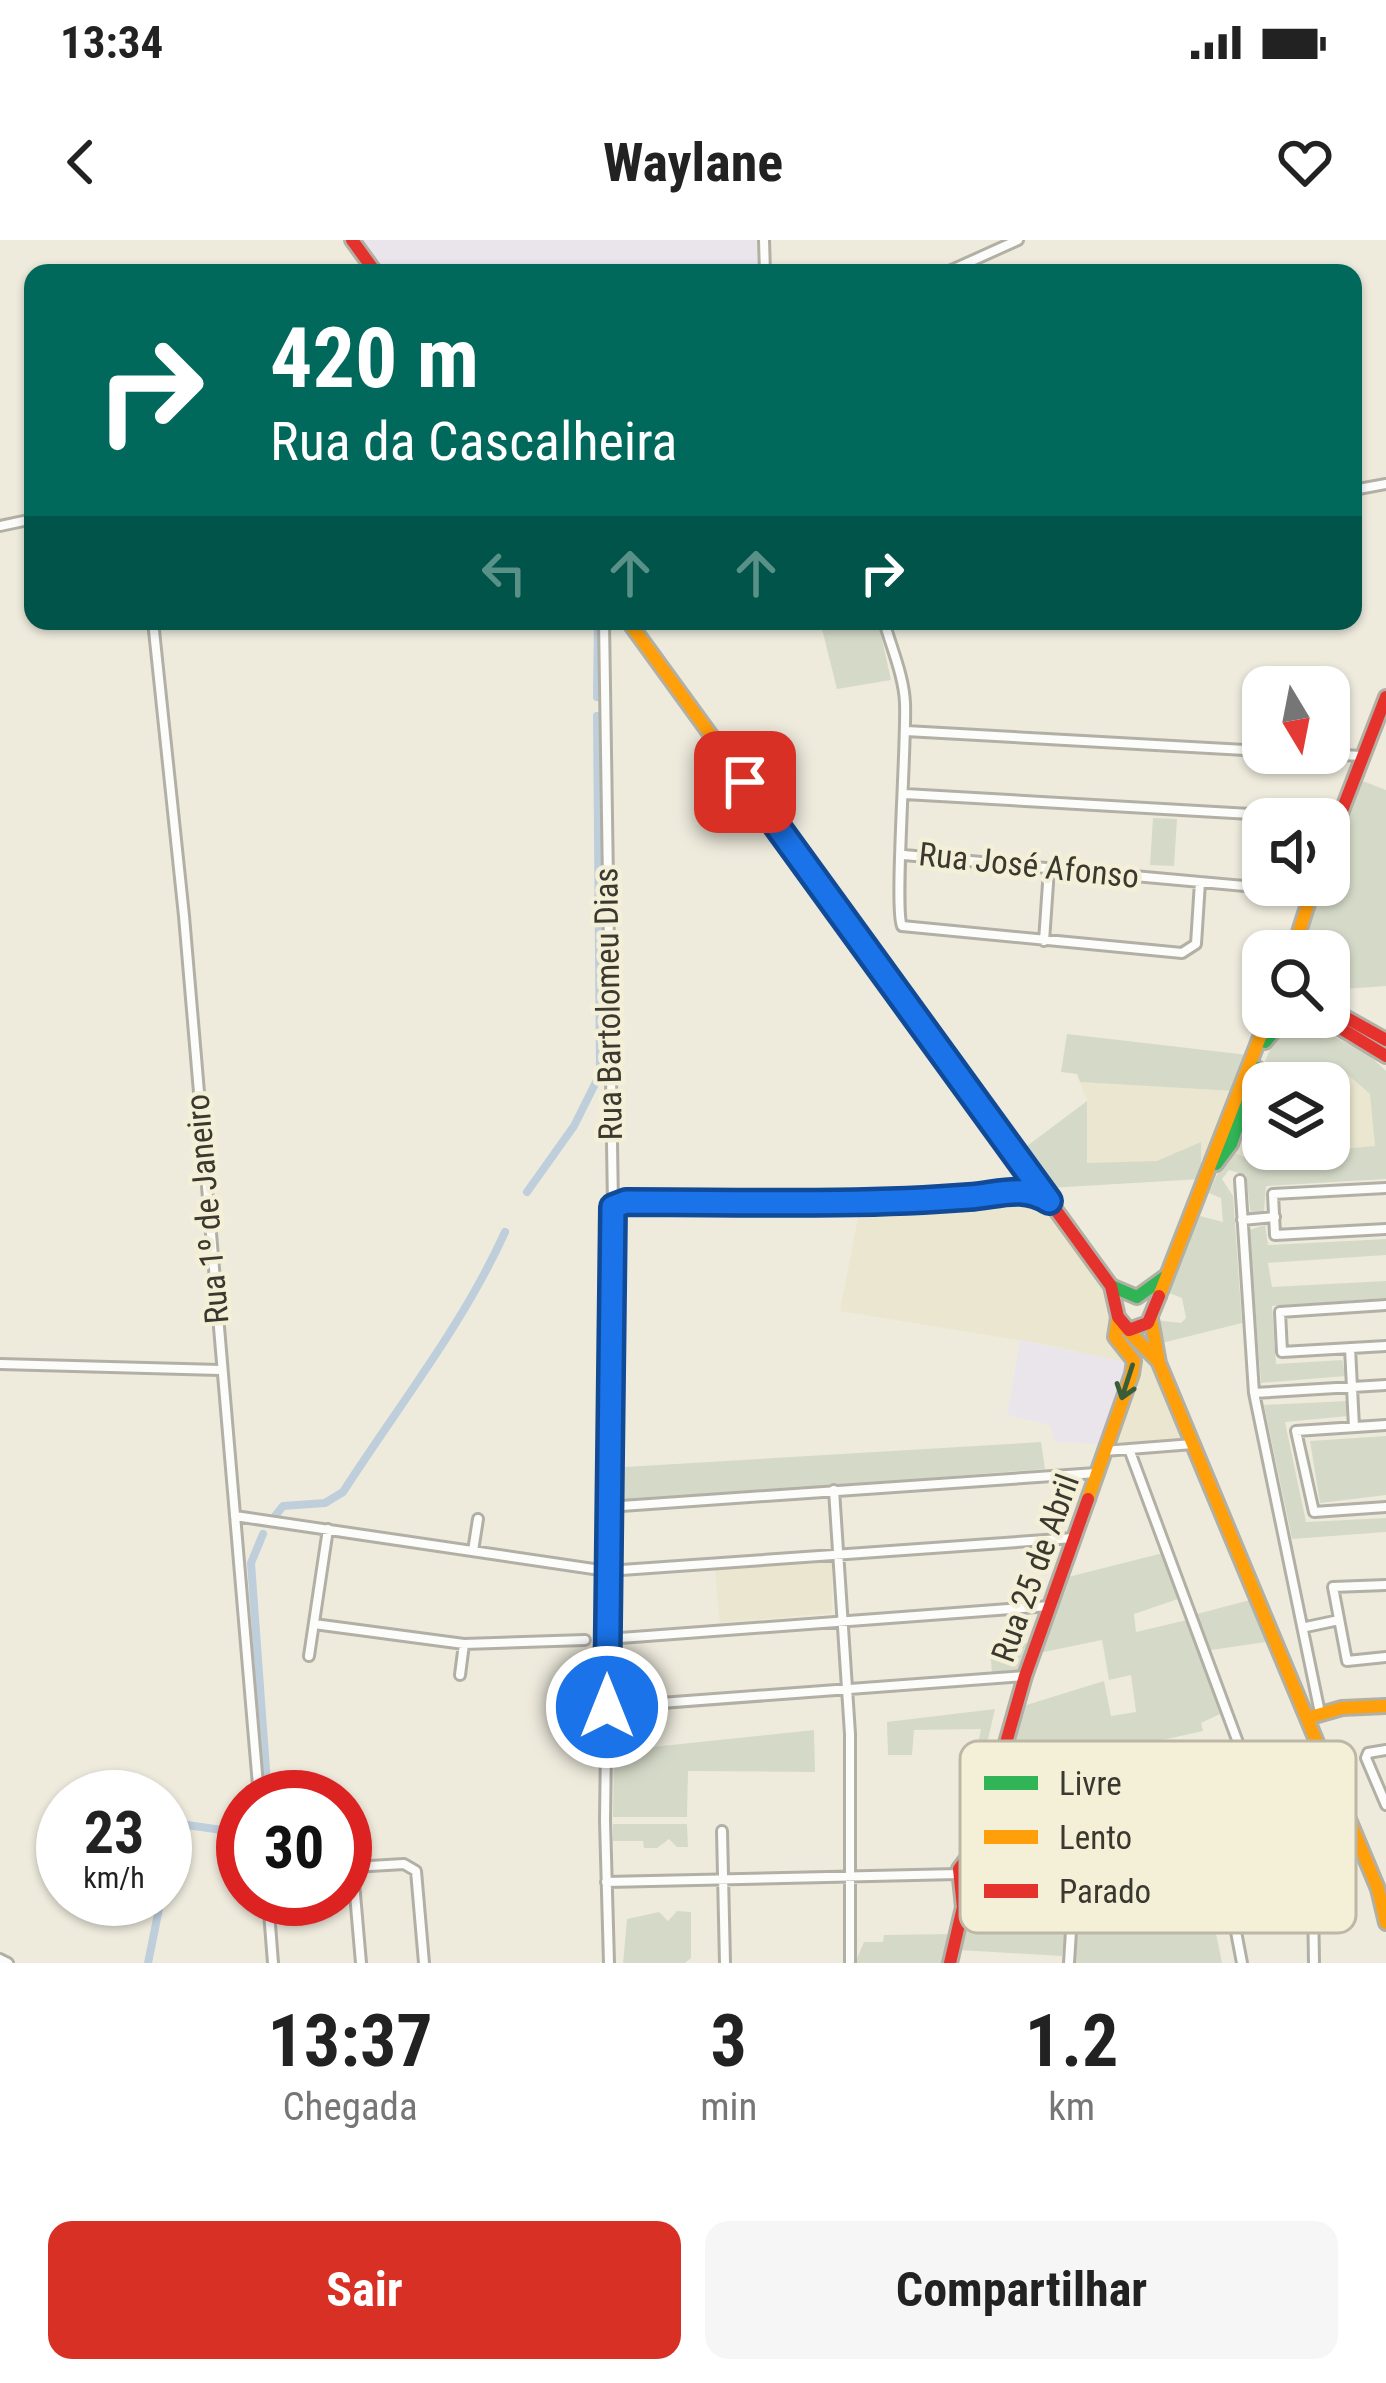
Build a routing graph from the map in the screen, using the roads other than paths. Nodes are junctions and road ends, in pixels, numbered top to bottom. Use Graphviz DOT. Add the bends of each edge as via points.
graph roads {
  1 [pos="1018,240"];
  2 [pos="965,264"];
  3 [pos="154,630"];
  4 [pos="604,630"];
  5 [pos="635,630"];
  6 [pos="887,630"];
  7 [pos="1386,697"];
  8 [pos="1382,714"];
  9 [pos="906,731"];
  10 [pos="1242,750"];
  11 [pos="1350,755"];
  12 [pos="1361,756"];
  13 [pos="905,794"];
  14 [pos="1346,798"];
  15 [pos="1242,813"];
  16 [pos="904,855"];
  17 [pos="1049,869"];
  18 [pos="1200,882"];
  19 [pos="1242,884"];
  20 [pos="1044,941"];
  21 [pos="1350,1020"];
  22 [pos="1350,1034"];
  23 [pos="1260,1038"];
  24 [pos="1267,1038"];
  25 [pos="1386,1040"];
  26 [pos="1386,1055"];
  27 [pos="1024,1168"];
  28 [pos="1212,1170"];
  29 [pos="1240,1180"];
  30 [pos="1386,1188"];
  31 [pos="1010,1191"];
  32 [pos="1049,1201"];
  33 [pos="613,1207"];
  34 [pos="1275,1217"];
  35 [pos="1242,1220"];
  36 [pos="1386,1229"];
  37 [pos="1167,1276"];
  38 [pos="1111,1286"];
  39 [pos="1135,1297"];
  40 [pos="1386,1305"];
  41 [pos="1151,1316"];
  42 [pos="1120,1319"];
  43 [pos="1386,1346"];
  44 [pos="1350,1348"];
  45 [pos="1159,1363"];
  46 [pos="0,1365"];
  47 [pos="220,1370"];
  48 [pos="1386,1384"];
  49 [pos="1352,1387"];
  50 [pos="1254,1394"];
  51 [pos="1386,1425"];
  52 [pos="1354,1427"];
  53 [pos="1193,1444"];
  54 [pos="1129,1449"];
  55 [pos="1105,1451"];
  56 [pos="1097,1473"];
  57 [pos="833,1490"];
  58 [pos="607,1507"];
  59 [pos="1386,1507"];
  60 [pos="235,1516"];
  61 [pos="478,1519"];
  62 [pos="328,1529"];
  63 [pos="1074,1538"];
  64 [pos="473,1551"];
  65 [pos="836,1554"];
  66 [pos="607,1571"];
  67 [pos="1386,1586"];
  68 [pos="1052,1606"];
  69 [pos="1339,1620"];
  70 [pos="841,1621"];
  71 [pos="314,1624"];
  72 [pos="1305,1627"];
  73 [pos="607,1639"];
  74 [pos="586,1640"];
  75 [pos="464,1644"];
  76 [pos="309,1657"];
  77 [pos="1386,1658"];
  78 [pos="460,1676"];
  79 [pos="1025,1676"];
  80 [pos="846,1689"];
  81 [pos="1386,1706"];
  82 [pos="607,1707"];
  83 [pos="1313,1716"];
  84 [pos="1007,1741"];
  85 [pos="1237,1741"];
  86 [pos="1322,1741"];
  87 [pos="1386,1750"];
  88 [pos="257,1770"];
  89 [pos="1386,1805"];
  90 [pos="722,1831"];
  91 [pos="1356,1838"];
  92 [pos="372,1865"];
  93 [pos="960,1874"];
  94 [pos="852,1878"];
  95 [pos="723,1880"];
  96 [pos="606,1882"];
  97 [pos="960,1919"];
  98 [pos="1386,1922"];
  99 [pos="270,1926"];
  100 [pos="358,1926"];
  101 [pos="1071,1933"];
  102 [pos="1237,1933"];
  103 [pos="1314,1933"];
  104 [pos="273,1963"];
  105 [pos="361,1963"];
  106 [pos="424,1963"];
  107 [pos="609,1963"];
  108 [pos="724,1963"];
  109 [pos="850,1963"];
  110 [pos="950,1963"];
  111 [pos="1069,1963"];
  112 [pos="1243,1963"];
  113 [pos="1314,1963"];
  1 -- 2 [label="street"];
  3 -- 47 [label="street, Rua 1º de Janeiro"];
  4 -- 33 [label="street, Rua Bartolomeu Dias"];
  5 -- 27 [label="main road"];
  6 -- 9 [label="street, Rua José Afonso"];
  7 -- 8 [label="main road"];
  8 -- 12 [label="main road"];
  9 -- 10 [label="street"];
  9 -- 13 [label="street, Rua José Afonso"];
  11 -- 12 [label="street"];
  12 -- 14 [label="main road"];
  13 -- 15 [label="street"];
  13 -- 16 [label="street, Rua José Afonso"];
  16 -- 17 [label="street, Rua José Afonso"];
  16 -- 20 [label="street" via="902,926"];
  17 -- 18 [label="street, Rua José Afonso"];
  17 -- 20 [label="street"];
  18 -- 19 [label="street, Rua José Afonso"];
  18 -- 20 [label="street" via="1190,951"];
  21 -- 25 [label="main road"];
  22 -- 26 [label="main road"];
  23 -- 28 [label="main road"];
  24 -- 28 [label="main road" via="1232,1141"];
  27 -- 31 [label="street" via="1025,1180"];
  27 -- 32 [label="main road"];
  28 -- 37 [label="main road"];
  29 -- 35 [label="street"];
  30 -- 34 [label="street" via="1274,1194"];
  31 -- 32 [label="street"];
  31 -- 33 [label="street"];
  32 -- 38 [label="main road"];
  33 -- 58 [label="street, Rua Bartolomeu Dias"];
  34 -- 35 [label="street"];
  34 -- 36 [label="street" via="1276,1235"];
  35 -- 50 [label="street"];
  37 -- 39 [label="main road"];
  37 -- 41 [label="main road"];
  38 -- 39 [label="main road"];
  38 -- 42 [label="main road, Rua 25 de Abril"];
  39 -- 41 [label="main road" via="1148,1303"];
  39 -- 42 [label="main road"];
  40 -- 44 [label="street" via="1280,1312 1282,1352"];
  41 -- 42 [label="main road" via="1140,1330"];
  41 -- 45 [label="main road"];
  42 -- 45 [label="main road"];
  42 -- 55 [label="main road, Rua 25 de Abril, one-way" via="1115,1337 1134,1367"];
  43 -- 44 [label="street"];
  44 -- 49 [label="street"];
  45 -- 53 [label="main road"];
  46 -- 47 [label="street"];
  47 -- 60 [label="street, Rua 1º de Janeiro"];
  48 -- 49 [label="street"];
  49 -- 50 [label="street"];
  49 -- 52 [label="street"];
  50 -- 72 [label="street"];
  51 -- 52 [label="street"];
  52 -- 59 [label="street" via="1296,1431 1314,1512"];
  53 -- 54 [label="street"];
  53 -- 83 [label="main road"];
  54 -- 55 [label="street"];
  54 -- 85 [label="street"];
  55 -- 56 [label="main road, Rua 25 de Abril"];
  56 -- 57 [label="street"];
  56 -- 63 [label="main road, Rua 25 de Abril"];
  57 -- 58 [label="street"];
  57 -- 65 [label="street"];
  58 -- 66 [label="street, Rua Bartolomeu Dias"];
  60 -- 62 [label="street"];
  60 -- 88 [label="street, Rua 1º de Janeiro"];
  61 -- 64 [label="street"];
  62 -- 64 [label="street"];
  62 -- 71 [label="street"];
  63 -- 65 [label="street"];
  63 -- 68 [label="main road, Rua 25 de Abril"];
  64 -- 66 [label="street"];
  65 -- 66 [label="street"];
  65 -- 70 [label="street"];
  66 -- 73 [label="street, Rua Bartolomeu Dias"];
  67 -- 69 [label="street" via="1334,1587"];
  68 -- 70 [label="street"];
  68 -- 79 [label="main road, Rua 25 de Abril"];
  69 -- 72 [label="street"];
  69 -- 77 [label="street" via="1346,1661"];
  70 -- 73 [label="street"];
  70 -- 80 [label="street"];
  71 -- 75 [label="street"];
  71 -- 76 [label="street"];
  72 -- 83 [label="street"];
  73 -- 82 [label="street, Rua Bartolomeu Dias"];
  74 -- 75 [label="street"];
  75 -- 78 [label="street"];
  79 -- 80 [label="street"];
  79 -- 84 [label="main road, Rua 25 de Abril"];
  80 -- 82 [label="street"];
  80 -- 94 [label="street"];
  81 -- 83 [label="main road"];
  82 -- 96 [label="street, Rua Bartolomeu Dias"];
  83 -- 86 [label="main road"];
  87 -- 89 [label="street" via="1366,1758"];
  90 -- 95 [label="street"];
  91 -- 98 [label="main road"];
  92 -- 106 [label="street" via="416,1871"];
  93 -- 94 [label="street"];
  94 -- 95 [label="street"];
  94 -- 109 [label="street"];
  95 -- 96 [label="street"];
  95 -- 108 [label="street"];
  96 -- 107 [label="street, Rua Bartolomeu Dias"];
  97 -- 110 [label="main road, Rua 25 de Abril"];
  99 -- 104 [label="street"];
  100 -- 105 [label="street"];
  101 -- 111 [label="street"];
  102 -- 112 [label="street"];
  103 -- 113 [label="street"];
}
